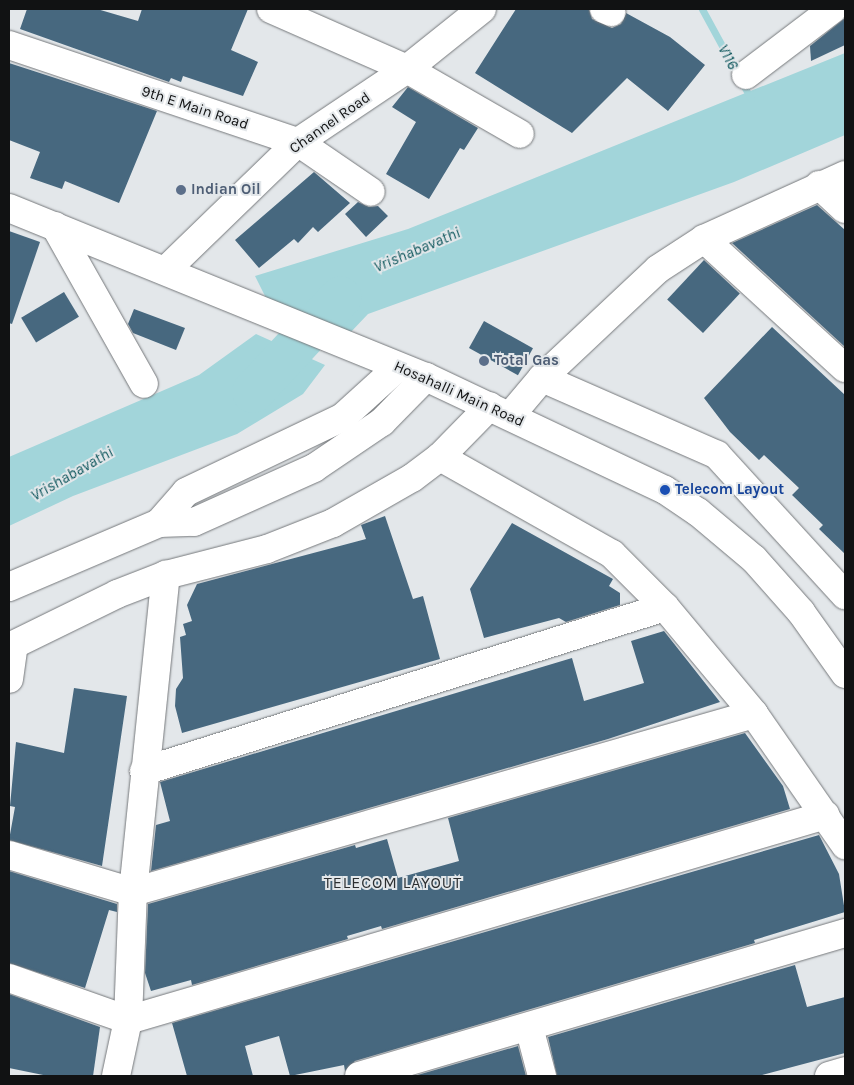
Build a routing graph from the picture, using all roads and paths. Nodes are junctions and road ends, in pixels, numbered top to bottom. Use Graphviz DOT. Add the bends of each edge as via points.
graph roads {
  1 [pos="272,9"];
  2 [pos="482,9"];
  3 [pos="833,9"];
  4 [pos="9,45"];
  5 [pos="407,69"];
  6 [pos="746,74"];
  7 [pos="520,134"];
  8 [pos="298,142"];
  9 [pos="845,175"];
  10 [pos="819,185"];
  11 [pos="370,192"];
  12 [pos="9,208"];
  13 [pos="845,209"];
  14 [pos="55,226"];
  15 [pos="704,239"];
  16 [pos="166,270"];
  17 [pos="392,364"];
  18 [pos="845,368"];
  19 [pos="426,377"];
  20 [pos="542,378"];
  21 [pos="144,384"];
  22 [pos="500,411"];
  23 [pos="440,457"];
  24 [pos="159,523"];
  25 [pos="166,575"];
  26 [pos="9,587"];
  27 [pos="845,595"];
  28 [pos="665,607"];
  29 [pos="11,646"];
  30 [pos="845,674"];
  31 [pos="9,679"];
  32 [pos="754,714"];
  33 [pos="144,770"];
  34 [pos="826,814"];
  35 [pos="845,845"];
  36 [pos="9,855"];
  37 [pos="133,892"];
  38 [pos="845,933"];
  39 [pos="9,978"];
  40 [pos="128,1020"];
  41 [pos="529,1027"];
  42 [pos="845,1071"];
  43 [pos="116,1076"];
  44 [pos="359,1076"];
  45 [pos="542,1076"];
  46 [pos="829,1076"];
  1 -- 5 [label="street"];
  2 -- 5 [label="street, Channel Road"];
  3 -- 6 [label="street"];
  4 -- 8 [label="street, 9th E Main Road"];
  5 -- 7 [label="street"];
  5 -- 8 [label="street, Channel Road"];
  8 -- 11 [label="street, 9th E Main Road"];
  8 -- 16 [label="street, Channel Road"];
  9 -- 10 [label="street"];
  10 -- 13 [label="street"];
  10 -- 15 [label="street"];
  12 -- 14 [label="street, Hosahalli Main Road"];
  14 -- 16 [label="street, Hosahalli Main Road"];
  14 -- 21 [label="street"];
  15 -- 18 [label="street"];
  15 -- 20 [label="street" via="658,269"];
  16 -- 17 [label="street, Hosahalli Main Road"];
  17 -- 19 [label="street, Hosahalli Main Road"];
  17 -- 24 [label="street" via="343,417 186,492"];
  19 -- 22 [label="street, Hosahalli Main Road"];
  19 -- 24 [label="street" via="382,422 314,468 194,522"];
  20 -- 22 [label="street"];
  20 -- 27 [label="street" via="717,455"];
  22 -- 23 [label="street"];
  22 -- 30 [label="street, Hosahalli Main Road" via="665,490 698,512 778,585"];
  23 -- 25 [label="street" via="412,478 333,523 267,549"];
  23 -- 28 [label="street" via="612,554"];
  24 -- 26 [label="street"];
  25 -- 29 [label="street" via="116,594"];
  25 -- 33 [label="street"];
  28 -- 32 [label="street"];
  28 -- 33 [label="street"];
  29 -- 31 [label="street"];
  32 -- 34 [label="street"];
  32 -- 37 [label="street"];
  33 -- 37 [label="street"];
  34 -- 35 [label="street"];
  34 -- 40 [label="street"];
  36 -- 37 [label="street"];
  37 -- 40 [label="street"];
  38 -- 41 [label="street"];
  39 -- 40 [label="street"];
  40 -- 43 [label="street"];
  41 -- 44 [label="street"];
  41 -- 45 [label="street"];
  42 -- 46 [label="street"];
}
